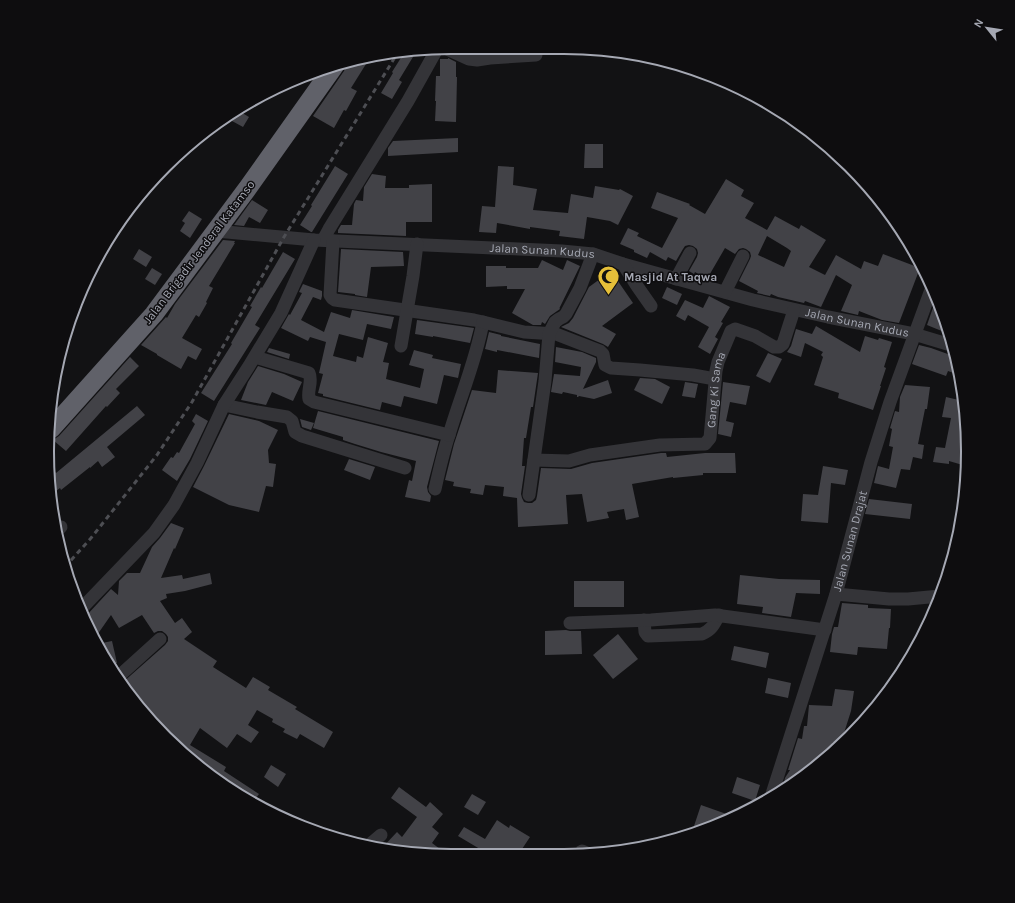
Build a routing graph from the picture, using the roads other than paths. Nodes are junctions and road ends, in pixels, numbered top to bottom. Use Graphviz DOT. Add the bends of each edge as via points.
graph roads {
  1 [pos="458,54"];
  2 [pos="434,55"];
  3 [pos="536,55"];
  4 [pos="329,74"];
  5 [pos="216,230"];
  6 [pos="324,240"];
  7 [pos="417,244"];
  8 [pos="690,253"];
  9 [pos="593,254"];
  10 [pos="743,256"];
  11 [pos="623,264"];
  12 [pos="676,279"];
  13 [pos="725,292"];
  14 [pos="929,295"];
  15 [pos="651,306"];
  16 [pos="407,309"];
  17 [pos="794,310"];
  18 [pos="483,322"];
  19 [pos="549,334"];
  20 [pos="914,334"];
  21 [pos="945,343"];
  22 [pos="401,346"];
  23 [pos="255,357"];
  24 [pos="715,379"];
  25 [pos="224,405"];
  26 [pos="55,424"];
  27 [pos="449,435"];
  28 [pos="534,460"];
  29 [pos="405,468"];
  30 [pos="435,489"];
  31 [pos="528,495"];
  32 [pos="836,594"];
  33 [pos="934,597"];
  34 [pos="85,605"];
  35 [pos="719,615"];
  36 [pos="644,620"];
  37 [pos="570,623"];
  38 [pos="825,630"];
  39 [pos="160,639"];
  40 [pos="122,673"];
  41 [pos="773,789"];
  42 [pos="382,835"];
  43 [pos="374,841"];
  1 -- 3 [label="street" via="477,60"];
  2 -- 6 [label="street"];
  4 -- 5 [label="highway, Jalan Brigadir Jenderal Katamso"];
  5 -- 6 [label="street, Jalan Sunan Kudus"];
  5 -- 26 [label="highway, Jalan Brigadir Jenderal Katamso" via="154,314"];
  6 -- 7 [label="street, Jalan Sunan Kudus"];
  6 -- 16 [label="street" via="332,298"];
  6 -- 23 [label="street"];
  7 -- 9 [label="street, Jalan Sunan Kudus"];
  7 -- 16 [label="street"];
  8 -- 12 [label="street"];
  9 -- 11 [label="street, Jalan Sunan Kudus"];
  9 -- 19 [label="street" via="580,288 566,314 555,322"];
  10 -- 13 [label="street"];
  11 -- 12 [label="street, Jalan Sunan Kudus"];
  11 -- 15 [label="street"];
  12 -- 13 [label="street, Jalan Sunan Kudus"];
  13 -- 17 [label="street, Jalan Sunan Kudus"];
  14 -- 20 [label="street, Jalan Sunan Drajat"];
  16 -- 18 [label="street"];
  16 -- 22 [label="street"];
  17 -- 20 [label="street, Jalan Sunan Kudus"];
  17 -- 24 [label="street, Gang Ki Sama" via="783,344 779,347 774,347 755,336 732,330 718,362"];
  18 -- 19 [label="street" via="524,332"];
  18 -- 27 [label="street" via="468,380"];
  19 -- 24 [label="street" via="556,334 600,351 605,365 611,368"];
  19 -- 28 [label="street"];
  20 -- 21 [label="street, Jalan Sunan Kudus"];
  20 -- 32 [label="street, Jalan Sunan Drajat" via="871,462"];
  23 -- 25 [label="street"];
  23 -- 27 [label="street" via="309,373 311,377 308,394 309,399 314,402"];
  24 -- 28 [label="street, Gang Ki Sama" via="710,438 705,444 660,445 590,455 569,461"];
  25 -- 29 [label="street" via="287,416 292,421 295,432 302,436"];
  25 -- 34 [label="street" via="174,505 154,533"];
  27 -- 30 [label="street"];
  28 -- 31 [label="street"];
  32 -- 33 [label="street" via="889,599"];
  32 -- 38 [label="street, Jalan Sunan Drajat"];
  35 -- 36 [label="street"];
  35 -- 36 [label="street" via="712,629 702,634 648,636"];
  35 -- 38 [label="street"];
  36 -- 37 [label="street"];
  38 -- 41 [label="street, Jalan Sunan Drajat"];
  39 -- 40 [label="street"];
  42 -- 43 [label="street"];
}
